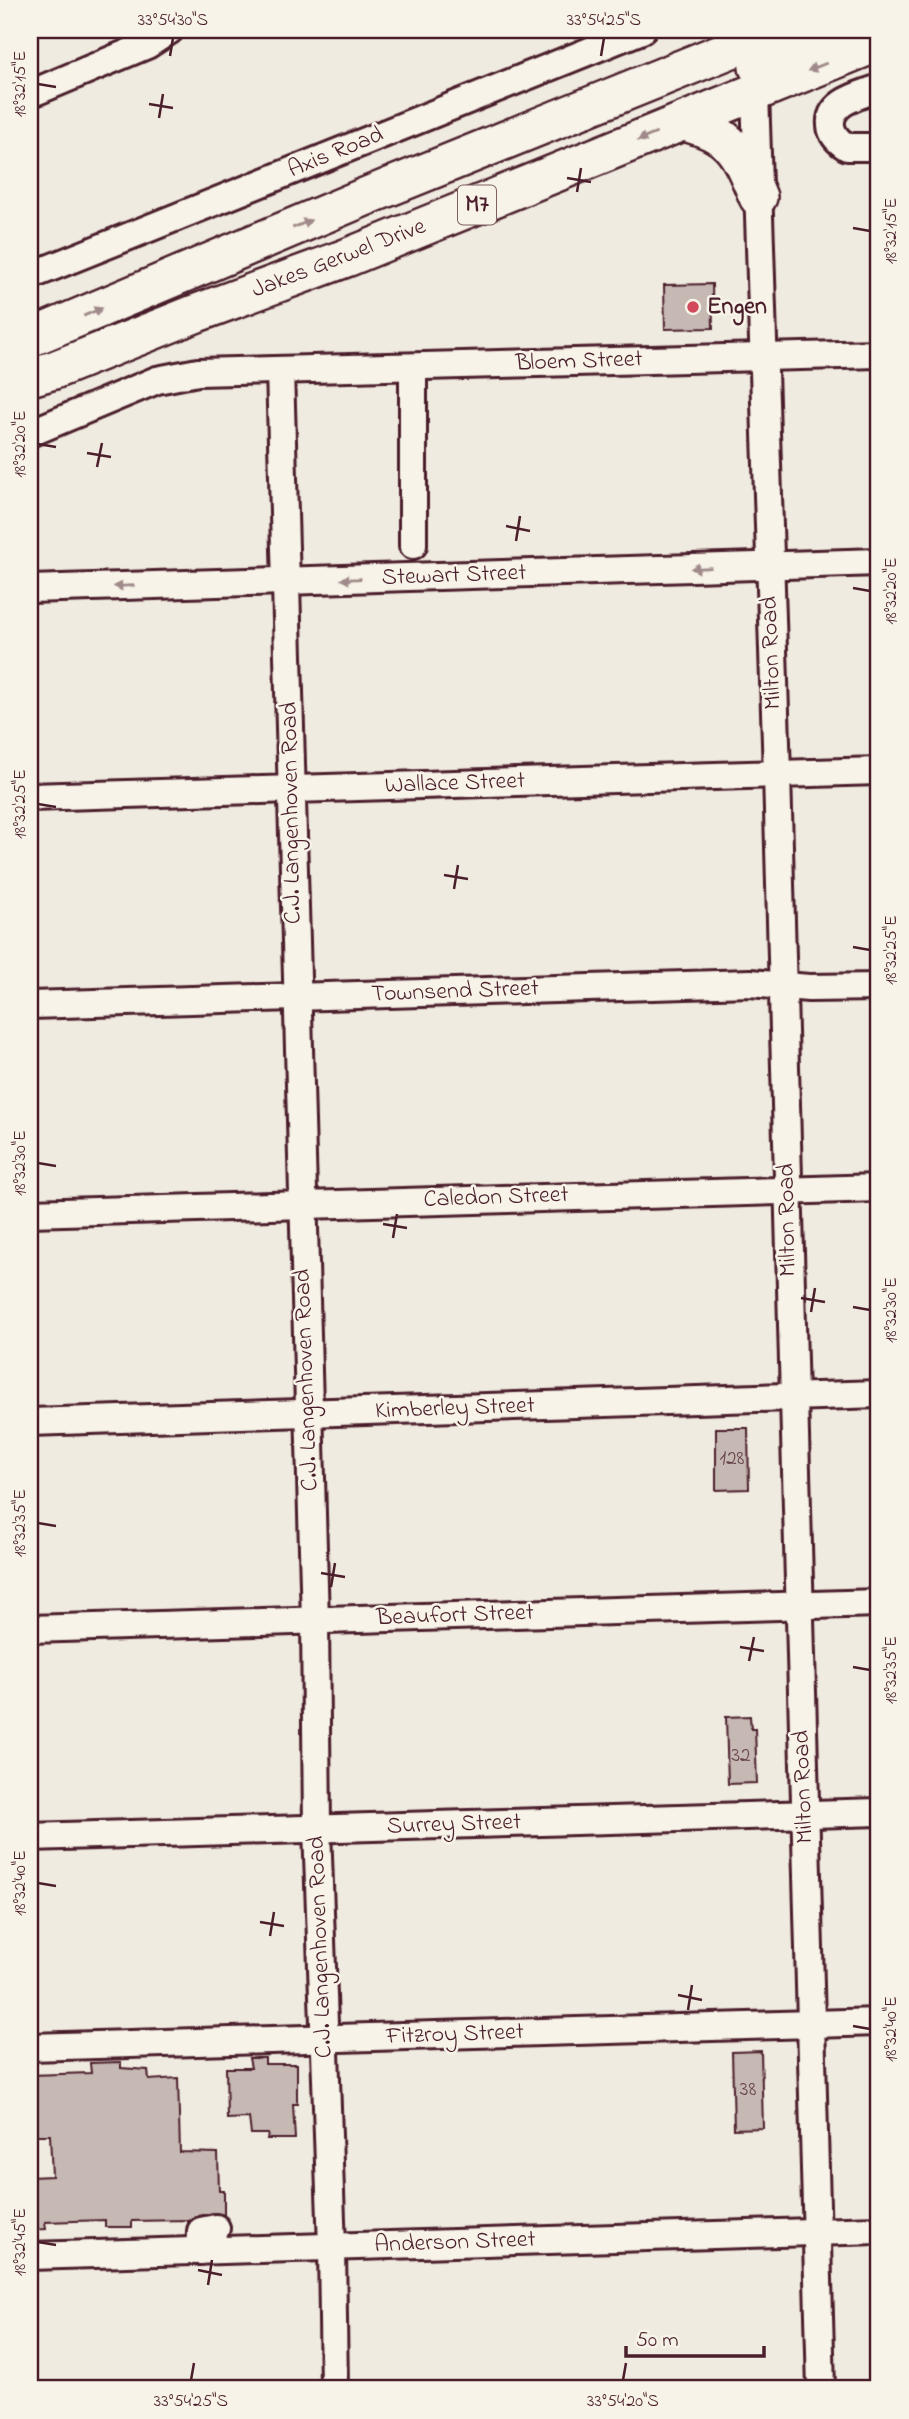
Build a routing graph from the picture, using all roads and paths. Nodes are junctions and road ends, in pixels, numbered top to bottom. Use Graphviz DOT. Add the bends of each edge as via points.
graph roads {
  1 [pos="170,30"];
  2 [pos="642,30"];
  3 [pos="778,30"];
  4 [pos="830,30"];
  5 [pos="879,42"];
  6 [pos="879,88"];
  7 [pos="755,92"];
  8 [pos="30,94"];
  9 [pos="683,122"];
  10 [pos="879,147"];
  11 [pos="367,196"];
  12 [pos="758,198"];
  13 [pos="30,274"];
  14 [pos="30,338"];
  15 [pos="879,354"];
  16 [pos="763,357"];
  17 [pos="414,367"];
  18 [pos="280,370"];
  19 [pos="38,372"];
  20 [pos="30,433"];
  21 [pos="413,545"];
  22 [pos="879,562"];
  23 [pos="769,566"];
  24 [pos="285,580"];
  25 [pos="30,589"];
  26 [pos="879,771"];
  27 [pos="777,774"];
  28 [pos="291,789"];
  29 [pos="30,797"];
  30 [pos="781,985"];
  31 [pos="879,987"];
  32 [pos="296,997"];
  33 [pos="30,1005"];
  34 [pos="879,1188"];
  35 [pos="788,1190"];
  36 [pos="301,1204"];
  37 [pos="30,1213"];
  38 [pos="879,1394"];
  39 [pos="793,1397"];
  40 [pos="307,1414"];
  41 [pos="30,1422"];
  42 [pos="879,1603"];
  43 [pos="799,1605"];
  44 [pos="315,1621"];
  45 [pos="30,1629"];
  46 [pos="879,1812"];
  47 [pos="804,1814"];
  48 [pos="317,1828"];
  49 [pos="30,1837"];
  50 [pos="879,2022"];
  51 [pos="811,2024"];
  52 [pos="324,2038"];
  53 [pos="30,2047"];
  54 [pos="216,2228"];
  55 [pos="879,2230"];
  56 [pos="817,2232"];
  57 [pos="332,2247"];
  58 [pos="200,2251"];
  59 [pos="30,2256"];
  60 [pos="334,2389"];
  61 [pos="821,2389"];
  1 -- 8 [label="street"];
  2 -- 13 [label="street, Axis Road"];
  3 -- 11 [label="highway, Jakes Gerwel Drive / M7"];
  4 -- 7 [label="highway" via="766,58 756,70"];
  5 -- 7 [label="highway, Jakes Gerwel Drive / M7, one-way"];
  6 -- 10 [label="street" via="840,104 832,113 831,124 834,135 847,147"];
  7 -- 9 [label="highway, Jakes Gerwel Drive / M7"];
  7 -- 11 [label="highway" via="738,81 713,80 436,187 410,194"];
  7 -- 12 [label="street, Milton Road"];
  9 -- 12 [label="highway" via="710,129 730,143"];
  9 -- 19 [label="highway, Jakes Gerwel Drive / M7, one-way" via="346,258"];
  14 -- 11 [label="highway, Jakes Gerwel Drive / M7, one-way"];
  12 -- 16 [label="street, Milton Road"];
  15 -- 16 [label="street, Bloem Street"];
  16 -- 17 [label="street, Bloem Street"];
  16 -- 23 [label="street, Milton Road"];
  17 -- 18 [label="street, Bloem Street"];
  17 -- 21 [label="street"];
  18 -- 20 [label="street, Bloem Street" via="157,380"];
  18 -- 24 [label="street, C.J. Langenhoven Road"];
  22 -- 23 [label="street, Stewart Street"];
  23 -- 24 [label="street, Stewart Street, one-way"];
  23 -- 27 [label="street, Milton Road"];
  24 -- 25 [label="street, Stewart Street, one-way"];
  24 -- 28 [label="street, C.J. Langenhoven Road"];
  26 -- 27 [label="street, Wallace Street"];
  27 -- 28 [label="street, Wallace Street"];
  27 -- 30 [label="street, Milton Road"];
  28 -- 29 [label="street, Wallace Street"];
  28 -- 32 [label="street, C.J. Langenhoven Road"];
  30 -- 31 [label="street, Townsend Street"];
  30 -- 32 [label="street, Townsend Street"];
  30 -- 35 [label="street, Milton Road"];
  32 -- 33 [label="street, Townsend Street"];
  32 -- 36 [label="street, C.J. Langenhoven Road"];
  34 -- 35 [label="street, Caledon Street"];
  35 -- 36 [label="street, Caledon Street"];
  35 -- 39 [label="street, Milton Road"];
  36 -- 37 [label="street, Caledon Street"];
  36 -- 40 [label="street, C.J. Langenhoven Road"];
  38 -- 39 [label="street, Kimberley Street"];
  39 -- 40 [label="street, Kimberley Street"];
  39 -- 43 [label="street, Milton Road"];
  40 -- 41 [label="street, Kimberley Street"];
  40 -- 44 [label="street, C.J. Langenhoven Road"];
  42 -- 43 [label="street, Beaufort Street"];
  43 -- 44 [label="street, Beaufort Street"];
  43 -- 47 [label="street, Milton Road"];
  44 -- 45 [label="street, Beaufort Street"];
  44 -- 48 [label="street, C.J. Langenhoven Road"];
  46 -- 47 [label="street, Surrey Street"];
  47 -- 48 [label="street, Surrey Street"];
  47 -- 51 [label="street, Milton Road"];
  48 -- 49 [label="street, Surrey Street"];
  48 -- 52 [label="street, C.J. Langenhoven Road"];
  50 -- 51 [label="street, Fitzroy Street"];
  51 -- 52 [label="street, Fitzroy Street"];
  51 -- 56 [label="street, Milton Road"];
  52 -- 53 [label="street, Fitzroy Street"];
  52 -- 57 [label="street, C.J. Langenhoven Road"];
  54 -- 58 [label="street" via="201,2231"];
  55 -- 56 [label="street, Anderson Street"];
  56 -- 57 [label="street, Anderson Street"];
  56 -- 61 [label="street, Milton Road"];
  57 -- 58 [label="street, Anderson Street"];
  57 -- 60 [label="street, C.J. Langenhoven Road"];
  58 -- 59 [label="street, Anderson Street"];
}
